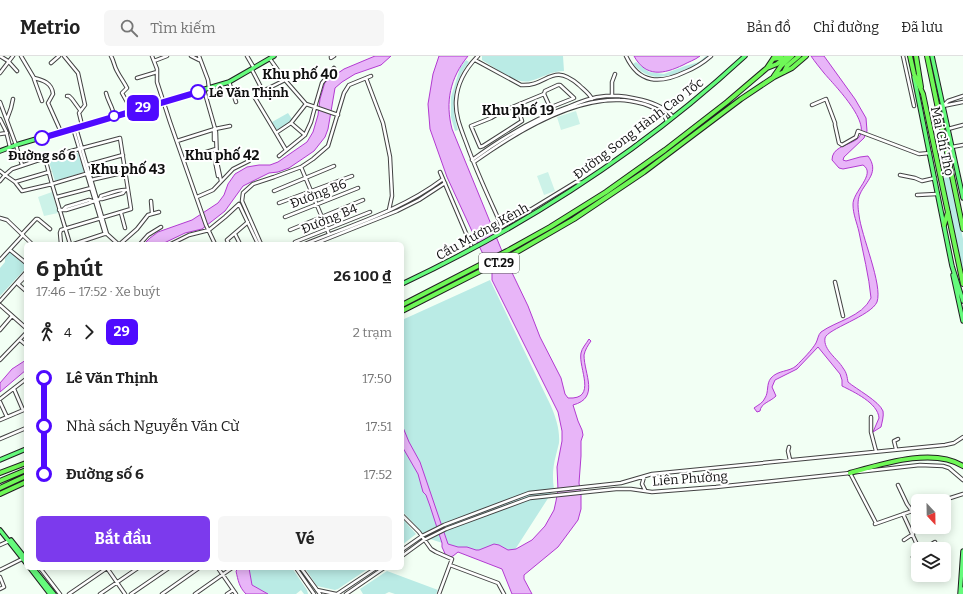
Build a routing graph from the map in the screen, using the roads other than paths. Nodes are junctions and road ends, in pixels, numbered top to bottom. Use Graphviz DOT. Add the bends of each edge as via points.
graph roads {
  1 [pos="0,56"];
  2 [pos="12,56"];
  3 [pos="21,56"];
  4 [pos="59,56"];
  5 [pos="64,56"];
  6 [pos="111,56"];
  7 [pos="152,56"];
  8 [pos="167,56"];
  9 [pos="191,56"];
  10 [pos="199,56"];
  11 [pos="247,56"];
  12 [pos="274,56"];
  13 [pos="330,56"];
  14 [pos="334,56"];
  15 [pos="478,56"];
  16 [pos="626,56"];
  17 [pos="711,56"];
  18 [pos="745,56"];
  19 [pos="780,56"];
  20 [pos="787,56"];
  21 [pos="806,56"];
  22 [pos="903,56"];
  23 [pos="910,56"];
  24 [pos="916,56"];
  25 [pos="927,56"];
  26 [pos="932,56"];
  27 [pos="796,57"];
  28 [pos="774,58"];
  29 [pos="270,59"];
  30 [pos="200,60"];
  31 [pos="475,60"];
  32 [pos="154,61"];
  33 [pos="8,62"];
  34 [pos="51,63"];
  35 [pos="334,68"];
  36 [pos="767,68"];
  37 [pos="253,69"];
  38 [pos="17,71"];
  39 [pos="157,72"];
  40 [pos="784,72"];
  41 [pos="0,73"];
  42 [pos="615,74"];
  43 [pos="914,74"];
  44 [pos="371,76"];
  45 [pos="774,77"];
  46 [pos="34,78"];
  47 [pos="137,78"];
  48 [pos="366,78"];
  49 [pos="285,80"];
  50 [pos="229,82"];
  51 [pos="210,89"];
  52 [pos="204,90"];
  53 [pos="263,90"];
  54 [pos="106,93"];
  55 [pos="544,94"];
  56 [pos="923,94"];
  57 [pos="66,96"];
  58 [pos="612,96"];
  59 [pos="963,96"];
  60 [pos="13,99"];
  61 [pos="592,100"];
  62 [pos="42,101"];
  63 [pos="0,102"];
  64 [pos="164,102"];
  65 [pos="236,102"];
  66 [pos="963,102"];
  67 [pos="306,104"];
  68 [pos="812,105"];
  69 [pos="517,106"];
  70 [pos="914,106"];
  71 [pos="943,106"];
  72 [pos="550,107"];
  73 [pos="315,108"];
  74 [pos="80,110"];
  75 [pos="132,110"];
  76 [pos="552,114"];
  77 [pos="338,115"];
  78 [pos="114,116"];
  79 [pos="673,117"];
  80 [pos="0,118"];
  81 [pos="6,119"];
  82 [pos="667,122"];
  83 [pos="291,123"];
  84 [pos="963,125"];
  85 [pos="82,126"];
  86 [pos="230,126"];
  87 [pos="75,128"];
  88 [pos="215,129"];
  89 [pos="948,129"];
  90 [pos="61,132"];
  91 [pos="7,133"];
  92 [pos="276,133"];
  93 [pos="0,134"];
  94 [pos="305,135"];
  95 [pos="177,141"];
  96 [pos="16,145"];
  97 [pos="963,145"];
  98 [pos="10,147"];
  99 [pos="952,147"];
  100 [pos="80,148"];
  101 [pos="215,149"];
  102 [pos="286,150"];
  103 [pos="0,151"];
  104 [pos="930,153"];
  105 [pos="123,155"];
  106 [pos="279,156"];
  107 [pos="45,158"];
  108 [pos="184,159"];
  109 [pos="249,161"];
  110 [pos="473,161"];
  111 [pos="87,165"];
  112 [pos="22,166"];
  113 [pos="334,166"];
  114 [pos="301,167"];
  115 [pos="0,171"];
  116 [pos="49,172"];
  117 [pos="126,172"];
  118 [pos="440,172"];
  119 [pos="88,174"];
  120 [pos="5,175"];
  121 [pos="352,176"];
  122 [pos="900,176"];
  123 [pos="306,178"];
  124 [pos="935,178"];
  125 [pos="443,179"];
  126 [pos="91,180"];
  127 [pos="0,181"];
  128 [pos="221,181"];
  129 [pos="15,182"];
  130 [pos="445,183"];
  131 [pos="583,183"];
  132 [pos="52,184"];
  133 [pos="91,188"];
  134 [pos="358,188"];
  135 [pos="127,190"];
  136 [pos="274,191"];
  137 [pos="311,191"];
  138 [pos="938,194"];
  139 [pos="917,195"];
  140 [pos="56,197"];
  141 [pos="197,197"];
  142 [pos="963,198"];
  143 [pos="96,200"];
  144 [pos="364,200"];
  145 [pos="151,201"];
  146 [pos="279,203"];
  147 [pos="316,204"];
  148 [pos="59,210"];
  149 [pos="389,210"];
  150 [pos="539,211"];
  151 [pos="159,212"];
  152 [pos="370,212"];
  153 [pos="948,212"];
  154 [pos="120,213"];
  155 [pos="942,213"];
  156 [pos="152,214"];
  157 [pos="388,216"];
  158 [pos="285,217"];
  159 [pos="322,217"];
  160 [pos="0,218"];
  161 [pos="946,218"];
  162 [pos="101,219"];
  163 [pos="248,222"];
  164 [pos="951,223"];
  165 [pos="944,225"];
  166 [pos="161,226"];
  167 [pos="125,228"];
  168 [pos="50,229"];
  169 [pos="65,229"];
  170 [pos="963,229"];
  171 [pos="209,230"];
  172 [pos="290,230"];
  173 [pos="327,230"];
  174 [pos="235,233"];
  175 [pos="106,234"];
  176 [pos="329,234"];
  177 [pos="22,235"];
  178 [pos="30,242"];
  179 [pos="62,242"];
  180 [pos="69,242"];
  181 [pos="80,242"];
  182 [pos="116,242"];
  183 [pos="121,242"];
  184 [pos="142,242"];
  185 [pos="175,242"];
  186 [pos="214,242"];
  187 [pos="228,242"];
  188 [pos="239,242"];
  189 [pos="257,242"];
  190 [pos="257,242"];
  191 [pos="295,242"];
  192 [pos="310,242"];
  193 [pos="319,242"];
  194 [pos="471,245"];
  195 [pos="10,250"];
  196 [pos="0,260"];
  197 [pos="24,261"];
  198 [pos="952,266"];
  199 [pos="24,276"];
  200 [pos="24,276"];
  201 [pos="835,282"];
  202 [pos="404,283"];
  203 [pos="963,284"];
  204 [pos="24,289"];
  205 [pos="963,301"];
  206 [pos="0,302"];
  207 [pos="404,303"];
  208 [pos="0,305"];
  209 [pos="404,310"];
  210 [pos="962,313"];
  211 [pos="12,316"];
  212 [pos="843,316"];
  213 [pos="963,321"];
  214 [pos="24,326"];
  215 [pos="0,330"];
  216 [pos="24,335"];
  217 [pos="20,340"];
  218 [pos="24,343"];
  219 [pos="0,360"];
  220 [pos="24,381"];
  221 [pos="14,389"];
  222 [pos="0,399"];
  223 [pos="0,402"];
  224 [pos="24,410"];
  225 [pos="7,417"];
  226 [pos="871,417"];
  227 [pos="0,420"];
  228 [pos="24,429"];
  229 [pos="963,437"];
  230 [pos="0,439"];
  231 [pos="898,439"];
  232 [pos="789,447"];
  233 [pos="896,449"];
  234 [pos="24,450"];
  235 [pos="876,451"];
  236 [pos="0,460"];
  237 [pos="790,460"];
  238 [pos="24,464"];
  239 [pos="963,466"];
  240 [pos="24,471"];
  241 [pos="0,473"];
  242 [pos="850,473"];
  243 [pos="646,476"];
  244 [pos="24,477"];
  245 [pos="963,480"];
  246 [pos="0,481"];
  247 [pos="24,483"];
  248 [pos="898,485"];
  249 [pos="0,488"];
  250 [pos="647,491"];
  251 [pos="0,494"];
  252 [pos="963,494"];
  253 [pos="951,498"];
  254 [pos="911,508"];
  255 [pos="911,511"];
  256 [pos="903,514"];
  257 [pos="404,517"];
  258 [pos="0,526"];
  259 [pos="0,530"];
  260 [pos="911,531"];
  261 [pos="911,534"];
  262 [pos="422,536"];
  263 [pos="424,540"];
  264 [pos="904,540"];
  265 [pos="8,541"];
  266 [pos="0,545"];
  267 [pos="404,548"];
  268 [pos="404,550"];
  269 [pos="963,551"];
  270 [pos="406,553"];
  271 [pos="24,557"];
  272 [pos="450,565"];
  273 [pos="0,570"];
  274 [pos="32,570"];
  275 [pos="35,570"];
  276 [pos="42,570"];
  277 [pos="104,570"];
  278 [pos="108,570"];
  279 [pos="135,570"];
  280 [pos="166,570"];
  281 [pos="197,570"];
  282 [pos="219,570"];
  283 [pos="229,570"];
  284 [pos="297,570"];
  285 [pos="302,570"];
  286 [pos="373,570"];
  287 [pos="381,570"];
  288 [pos="223,575"];
  289 [pos="0,577"];
  290 [pos="117,582"];
  291 [pos="0,589"];
  292 [pos="963,589"];
  293 [pos="233,590"];
  294 [pos="316,590"];
  295 [pos="313,593"];
  296 [pos="50,594"];
  297 [pos="54,594"];
  298 [pos="60,594"];
  299 [pos="68,594"];
  300 [pos="100,594"];
  301 [pos="125,594"];
  302 [pos="131,594"];
  303 [pos="162,594"];
  304 [pos="194,594"];
  305 [pos="227,594"];
  306 [pos="236,594"];
  307 [pos="320,594"];
  308 [pos="337,594"];
  309 [pos="346,594"];
  310 [pos="439,594"];
  311 [pos="504,594"];
  312 [pos="961,594"];
  1 -- 33 [label="street"];
  2 -- 33 [label="street"];
  3 -- 46 [label="street"];
  4 -- 34 [label="street"];
  5 -- 74 [label="street" via="80,78 84,106"];
  6 -- 75 [label="street" via="116,70 124,80 127,88 122,93"];
  7 -- 32 [label="street"];
  8 -- 32 [label="street"];
  9 -- 30 [label="street"];
  10 -- 30 [label="street"];
  11 -- 37 [label="street"];
  12 -- 29 [label="main road"];
  13 -- 14 [label="street"];
  15 -- 31 [label="street"];
  16 -- 17 [label="street" via="638,73 656,80 675,77 701,65"];
  18 -- 79 [label="main road, Đường Song Hành Cao Tốc"];
  19 -- 28 [label="highway"];
  20 -- 36 [label="highway"];
  21 -- 40 [label="highway, CT.29"];
  22 -- 70 [label="street"];
  23 -- 43 [label="highway, Mai Chí Thọ"];
  24 -- 56 [label="highway"];
  25 -- 170 [label="highway, Mai Chí Thọ"];
  26 -- 71 [label="main road, Mai Chí Thọ"];
  27 -- 40 [label="highway"];
  27 -- 45 [label="highway" via="781,66"];
  28 -- 36 [label="highway, CT.29"];
  29 -- 37 [label="main road"];
  29 -- 49 [label="street"];
  30 -- 51 [label="street"];
  31 -- 61 [label="street" via="521,85 530,85 564,75 590,95"];
  31 -- 110 [label="street" via="461,79 456,102 458,121"];
  32 -- 39 [label="street"];
  33 -- 38 [label="street"];
  33 -- 41 [label="street"];
  35 -- 73 [label="street" via="322,83"];
  36 -- 207 [label="highway, CT.29" via="665,150 606,192 507,251"];
  37 -- 50 [label="main road"];
  37 -- 53 [label="street"];
  39 -- 47 [label="street"];
  39 -- 64 [label="street" via="157,82"];
  40 -- 45 [label="highway, CT.29"];
  42 -- 58 [label="street"];
  43 -- 56 [label="highway, Mai Chí Thọ"];
  43 -- 104 [label="main road, Mai Chí Thọ"];
  44 -- 48 [label="street"];
  45 -- 209 [label="highway, CT.29" via="644,172 574,219 510,256"];
  46 -- 62 [label="street"];
  46 -- 90 [label="street" via="51,86 53,94 48,103"];
  48 -- 77 [label="street" via="349,85"];
  48 -- 149 [label="street" via="383,123 390,157 392,196"];
  49 -- 53 [label="street"];
  49 -- 67 [label="street"];
  50 -- 51 [label="main road"];
  50 -- 65 [label="street"];
  51 -- 52 [label="main road"];
  52 -- 64 [label="main road"];
  52 -- 88 [label="street"];
  53 -- 92 [label="street" via="255,98"];
  54 -- 78 [label="street" via="113,107"];
  55 -- 69 [label="street"];
  55 -- 72 [label="street"];
  55 -- 72 [label="street" via="547,89 560,85 574,98"];
  56 -- 153 [label="highway, Mai Chí Thọ"];
  57 -- 74 [label="street" via="72,99"];
  58 -- 61 [label="street"];
  58 -- 79 [label="street" via="630,97 656,105"];
  59 -- 71 [label="street" via="948,101"];
  60 -- 81 [label="street"];
  61 -- 76 [label="street"];
  61 -- 82 [label="street" via="640,103 658,110"];
  63 -- 81 [label="street"];
  64 -- 75 [label="main road"];
  64 -- 95 [label="street"];
  66 -- 71 [label="street"];
  67 -- 73 [label="street"];
  67 -- 83 [label="street"];
  68 -- 104 [label="street" via="826,99 841,144 846,144 856,137 859,131 919,154"];
  69 -- 69 [label="street" via="471,126 480,147 522,121"];
  71 -- 89 [label="main road, Mai Chí Thọ"];
  72 -- 76 [label="street"];
  73 -- 77 [label="street"];
  73 -- 94 [label="street"];
  74 -- 85 [label="street"];
  75 -- 78 [label="main road"];
  76 -- 110 [label="street" via="512,132"];
  77 -- 114 [label="street" via="328,146"];
  78 -- 85 [label="main road"];
  79 -- 82 [label="main road, Đường Song Hành Cao Tốc"];
  80 -- 91 [label="street"];
  81 -- 96 [label="street"];
  82 -- 131 [label="main road, Đường Song Hành Cao Tốc"];
  83 -- 92 [label="street"];
  83 -- 94 [label="street"];
  84 -- 89 [label="street"];
  85 -- 87 [label="main road"];
  86 -- 88 [label="street"];
  87 -- 90 [label="main road"];
  87 -- 100 [label="street"];
  88 -- 95 [label="street"];
  88 -- 101 [label="street"];
  89 -- 99 [label="main road, Mai Chí Thọ"];
  90 -- 96 [label="main road"];
  91 -- 93 [label="street"];
  91 -- 98 [label="street"];
  92 -- 102 [label="street"];
  94 -- 102 [label="street"];
  95 -- 108 [label="street"];
  96 -- 98 [label="main road"];
  96 -- 112 [label="street"];
  97 -- 99 [label="street"];
  98 -- 103 [label="main road"];
  99 -- 142 [label="main road, Mai Chí Thọ"];
  100 -- 105 [label="street" via="120,138"];
  100 -- 107 [label="street"];
  100 -- 111 [label="street"];
  100 -- 119 [label="street"];
  101 -- 108 [label="street"];
  101 -- 128 [label="street" via="217,173"];
  102 -- 106 [label="street"];
  104 -- 124 [label="main road, Mai Chí Thọ"];
  105 -- 111 [label="street"];
  105 -- 117 [label="street"];
  107 -- 112 [label="street"];
  107 -- 116 [label="street"];
  108 -- 141 [label="street"];
  109 -- 128 [label="street" via="234,168"];
  110 -- 131 [label="street" via="502,227 576,182"];
  111 -- 119 [label="street"];
  112 -- 120 [label="street" via="12,169"];
  113 -- 123 [label="street"];
  114 -- 123 [label="street"];
  114 -- 189 [label="street" via="253,184 243,193 242,201"];
  115 -- 120 [label="street"];
  116 -- 129 [label="street"];
  116 -- 132 [label="street"];
  117 -- 126 [label="street"];
  117 -- 135 [label="street"];
  118 -- 125 [label="street"];
  119 -- 126 [label="street"];
  119 -- 132 [label="street"];
  119 -- 133 [label="street"];
  120 -- 127 [label="street"];
  120 -- 129 [label="street"];
  121 -- 137 [label="street"];
  122 -- 124 [label="street" via="922,181"];
  123 -- 136 [label="street"];
  123 -- 137 [label="street"];
  124 -- 138 [label="main road, Mai Chí Thọ"];
  125 -- 130 [label="street"];
  125 -- 149 [label="street"];
  126 -- 143 [label="street"];
  128 -- 141 [label="street" via="213,190"];
  129 -- 132 [label="street" via="22,191"];
  130 -- 157 [label="street" via="420,200"];
  130 -- 194 [label="street"];
  131 -- 150 [label="main road, Đường Song Hành Cao Tốc"];
  132 -- 140 [label="street"];
  133 -- 140 [label="street"];
  133 -- 143 [label="street"];
  134 -- 147 [label="street, Đường B6"];
  135 -- 143 [label="street"];
  135 -- 154 [label="street" via="131,209"];
  137 -- 146 [label="street"];
  137 -- 147 [label="street"];
  138 -- 139 [label="street"];
  138 -- 155 [label="main road, Mai Chí Thọ"];
  140 -- 148 [label="street"];
  141 -- 171 [label="street"];
  143 -- 148 [label="street"];
  143 -- 162 [label="street"];
  144 -- 159 [label="street"];
  145 -- 156 [label="street"];
  147 -- 158 [label="street, Đường B6"];
  147 -- 159 [label="street"];
  148 -- 169 [label="street"];
  149 -- 157 [label="street"];
  149 -- 176 [label="street"];
  150 -- 202 [label="main road, Cầu Mương Kênh" via="476,247"];
  151 -- 156 [label="street"];
  152 -- 173 [label="street, Đường B4"];
  153 -- 161 [label="highway"];
  153 -- 164 [label="highway, Mai Chí Thọ"];
  154 -- 162 [label="street"];
  154 -- 167 [label="street"];
  155 -- 161 [label="highway"];
  155 -- 165 [label="main road, Mai Chí Thọ"];
  156 -- 183 [label="street"];
  157 -- 193 [label="street"];
  159 -- 172 [label="street"];
  159 -- 173 [label="street"];
  160 -- 177 [label="street" via="7,220"];
  161 -- 164 [label="highway"];
  161 -- 165 [label="highway"];
  162 -- 169 [label="street"];
  162 -- 175 [label="street"];
  163 -- 171 [label="street" via="238,204"];
  163 -- 174 [label="street"];
  163 -- 190 [label="street"];
  164 -- 203 [label="highway, Mai Chí Thọ"];
  165 -- 198 [label="main road, Mai Chí Thọ"];
  166 -- 184 [label="street"];
  168 -- 177 [label="street" via="38,218"];
  169 -- 179 [label="street" via="60,233"];
  169 -- 180 [label="street"];
  171 -- 185 [label="street"];
  171 -- 186 [label="street"];
  173 -- 176 [label="street"];
  173 -- 191 [label="street, Đường B4"];
  174 -- 187 [label="street"];
  174 -- 188 [label="street"];
  175 -- 181 [label="street"];
  175 -- 182 [label="street"];
  176 -- 192 [label="street"];
  177 -- 178 [label="street"];
  177 -- 195 [label="street"];
  195 -- 196 [label="street"];
  195 -- 197 [label="street"];
  198 -- 205 [label="main road, Mai Chí Thọ"];
  198 -- 210 [label="main road, Mai Chí Thọ"];
  199 -- 204 [label="street" via="18,284"];
  200 -- 206 [label="street"];
  201 -- 212 [label="street"];
  208 -- 211 [label="street"];
  210 -- 213 [label="main road, Mai Chí Thọ"];
  211 -- 214 [label="street"];
  211 -- 215 [label="street"];
  216 -- 217 [label="street"];
  217 -- 218 [label="street"];
  217 -- 219 [label="street"];
  220 -- 221 [label="street"];
  221 -- 222 [label="street"];
  221 -- 224 [label="street"];
  223 -- 225 [label="street"];
  224 -- 225 [label="street"];
  225 -- 227 [label="street"];
  226 -- 235 [label="street" via="871,432"];
  228 -- 230 [label="street"];
  229 -- 233 [label="street, Liên Phường" via="945,445"];
  231 -- 233 [label="street" via="894,441"];
  232 -- 237 [label="street"];
  233 -- 235 [label="street, Liên Phường"];
  234 -- 236 [label="main road"];
  235 -- 237 [label="street, Liên Phường"];
  237 -- 243 [label="street, Liên Phường"];
  238 -- 241 [label="highway"];
  239 -- 242 [label="highway" via="943,458 920,458"];
  240 -- 246 [label="highway"];
  242 -- 245 [label="street, Liên Phường" via="938,465 949,468"];
  242 -- 250 [label="street, Liên Phường" via="716,487"];
  242 -- 256 [label="street" via="875,524"];
  243 -- 250 [label="street" via="642,484"];
  243 -- 262 [label="street, Liên Phường" via="626,483 536,492 520,496"];
  244 -- 249 [label="highway"];
  247 -- 251 [label="highway"];
  248 -- 254 [label="street"];
  250 -- 263 [label="street, Liên Phường" via="626,488 537,496 446,529"];
  252 -- 253 [label="street"];
  255 -- 256 [label="street"];
  256 -- 260 [label="street"];
  257 -- 262 [label="street"];
  258 -- 271 [label="main road"];
  259 -- 265 [label="main road"];
  261 -- 264 [label="street"];
  262 -- 263 [label="street"];
  262 -- 267 [label="street, Liên Phường"];
  263 -- 270 [label="street, Liên Phường"];
  263 -- 272 [label="street" via="434,551 452,559"];
  265 -- 266 [label="street"];
  265 -- 271 [label="main road"];
  268 -- 270 [label="street"];
  269 -- 312 [label="main road"];
  271 -- 273 [label="street"];
  272 -- 310 [label="street"];
  272 -- 311 [label="street" via="498,583"];
  274 -- 296 [label="main road"];
  275 -- 297 [label="main road"];
  276 -- 298 [label="street"];
  277 -- 299 [label="street"];
  278 -- 290 [label="street"];
  279 -- 290 [label="street"];
  280 -- 302 [label="street"];
  281 -- 303 [label="street"];
  282 -- 288 [label="street"];
  283 -- 288 [label="street"];
  284 -- 295 [label="street"];
  285 -- 294 [label="street"];
  286 -- 308 [label="street"];
  287 -- 309 [label="street"];
  288 -- 293 [label="street"];
  288 -- 304 [label="street"];
  289 -- 291 [label="street" via="4,587"];
  290 -- 300 [label="street"];
  290 -- 301 [label="street"];
  292 -- 312 [label="main road"];
  293 -- 305 [label="street"];
  293 -- 306 [label="street"];
  294 -- 307 [label="street"];
  294 -- 308 [label="street"];
}
